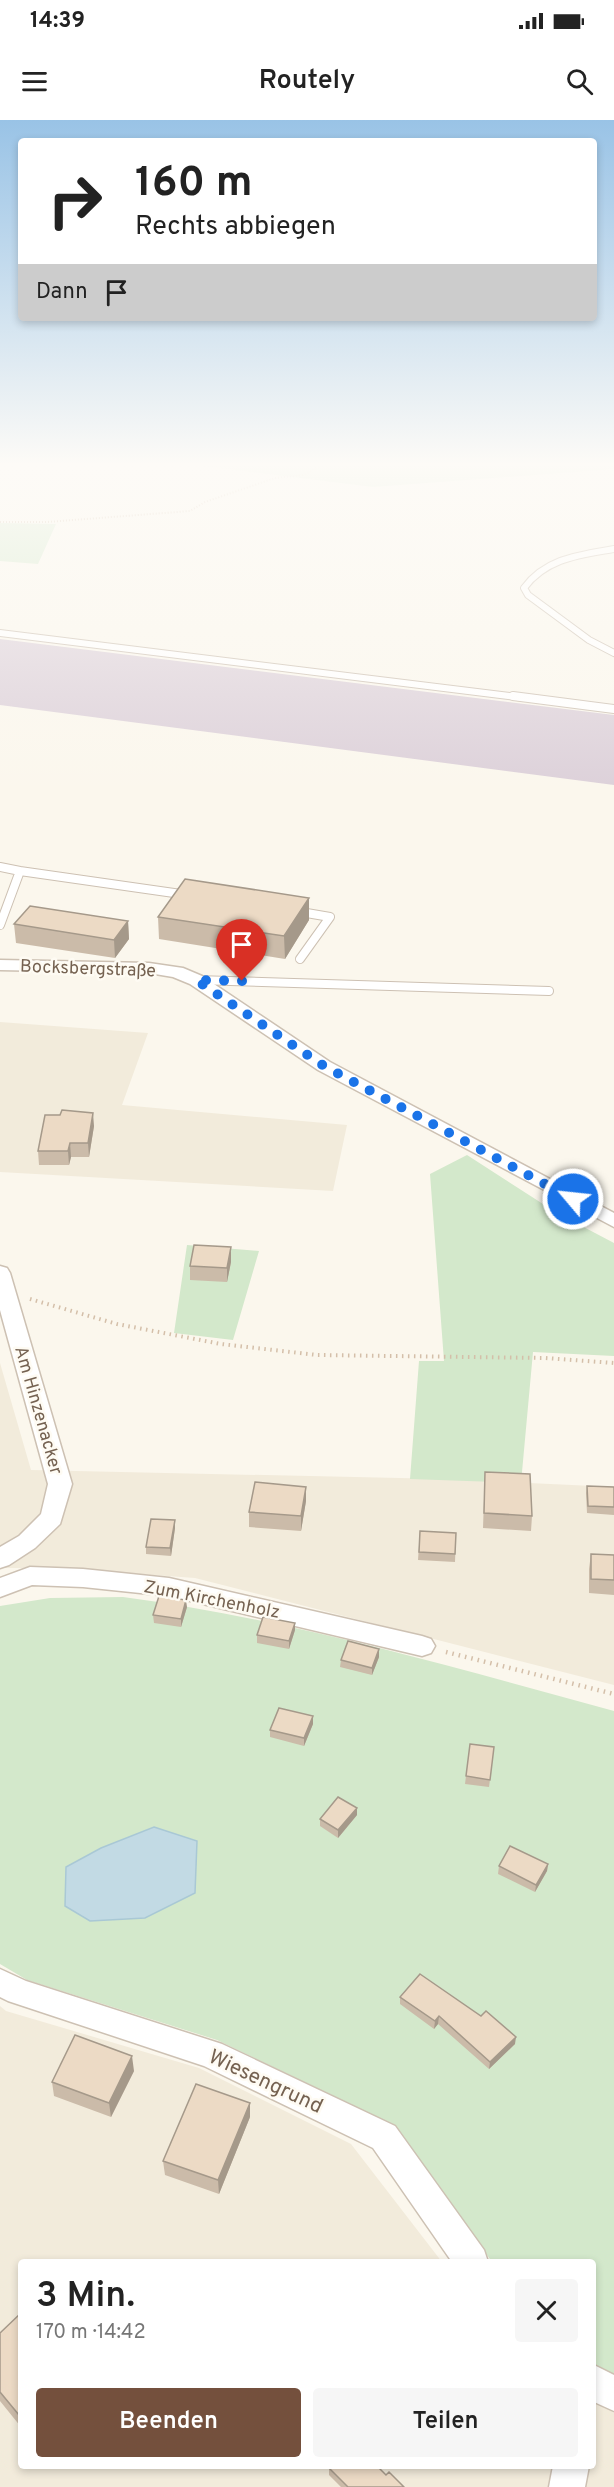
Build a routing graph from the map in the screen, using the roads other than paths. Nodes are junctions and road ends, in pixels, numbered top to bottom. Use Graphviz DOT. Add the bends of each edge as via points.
graph roads {
  1 [pos="536,573"];
  2 [pos="0,633"];
  3 [pos="614,653"];
  4 [pos="614,709"];
  5 [pos="0,867"];
  6 [pos="20,871"];
  7 [pos="201,897"];
  8 [pos="283,909"];
  9 [pos="0,925"];
  10 [pos="300,959"];
  11 [pos="0,965"];
  12 [pos="196,980"];
  13 [pos="549,991"];
  14 [pos="614,1221"];
  15 [pos="3,1283"];
  16 [pos="0,1559"];
  17 [pos="0,1588"];
  18 [pos="422,1647"];
  19 [pos="0,1982"];
  20 [pos="470,2259"];
  21 [pos="596,2383"];
  22 [pos="614,2394"];
  23 [pos="570,2469"];
  24 [pos="567,2487"];
  1 -- 3 [label="lane" via="524,588 528,595"];
  2 -- 4 [label="lane"];
  5 -- 6 [label="lane"];
  6 -- 7 [label="lane"];
  6 -- 9 [label="lane"];
  8 -- 10 [label="lane" via="330,916"];
  11 -- 12 [label="street, Bocksbergstraße" via="149,968 177,972"];
  12 -- 13 [label="lane"];
  12 -- 14 [label="street, Bocksbergstraße" via="324,1066"];
  15 -- 16 [label="street, Am Hinzenacker" via="60,1484 52,1518 27,1542"];
  17 -- 18 [label="street, Zum Kirchenholz" via="30,1576 169,1587"];
  19 -- 20 [label="street, Wiesengrund" via="18,1992 211,2054 384,2137"];
  21 -- 22 [label="street"];
  23 -- 24 [label="street"];
}
